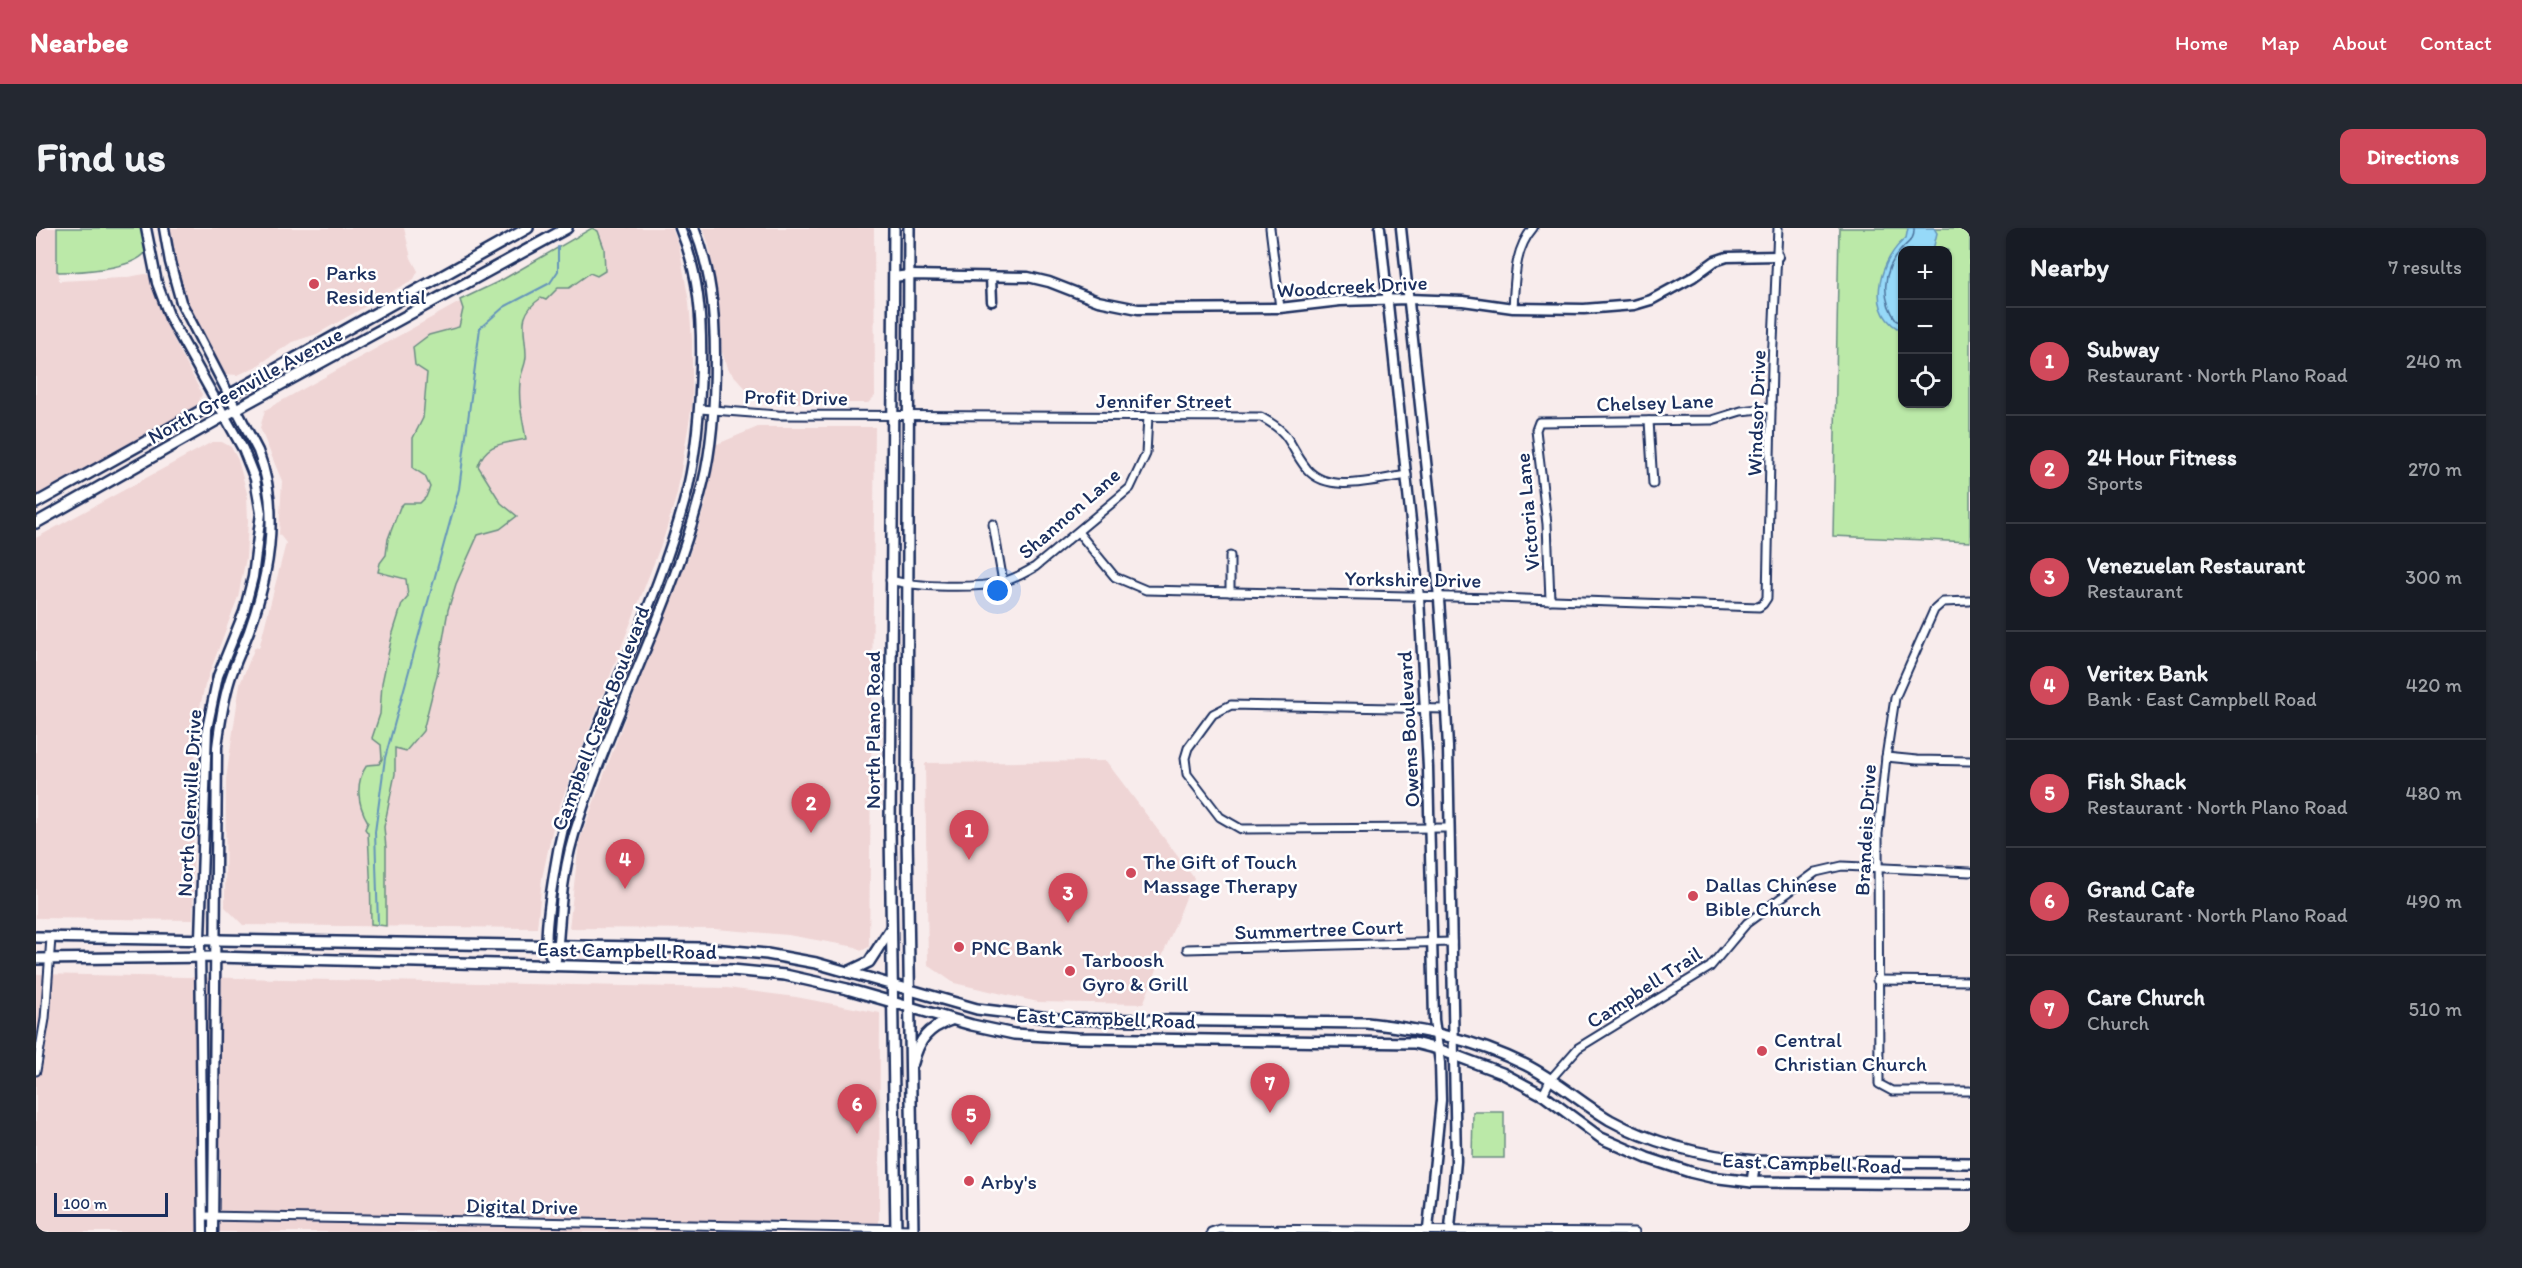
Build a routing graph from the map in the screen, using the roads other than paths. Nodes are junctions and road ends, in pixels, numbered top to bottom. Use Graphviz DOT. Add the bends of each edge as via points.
graph roads {
  1 [pos="146,228"];
  2 [pos="164,228"];
  3 [pos="528,228"];
  4 [pos="567,228"];
  5 [pos="680,228"];
  6 [pos="694,228"];
  7 [pos="894,228"];
  8 [pos="909,228"];
  9 [pos="1270,228"];
  10 [pos="1380,228"];
  11 [pos="1401,228"];
  12 [pos="1533,228"];
  13 [pos="1778,228"];
  14 [pos="1778,256"];
  15 [pos="909,275"];
  16 [pos="894,278"];
  17 [pos="991,278"];
  18 [pos="710,286"];
  19 [pos="698,288"];
  20 [pos="1387,299"];
  21 [pos="1408,299"];
  22 [pos="992,301"];
  23 [pos="1280,308"];
  24 [pos="1513,308"];
  25 [pos="229,396"];
  26 [pos="216,403"];
  27 [pos="1771,408"];
  28 [pos="236,410"];
  29 [pos="700,410"];
  30 [pos="713,411"];
  31 [pos="891,414"];
  32 [pos="224,416"];
  33 [pos="908,416"];
  34 [pos="1148,416"];
  35 [pos="1649,421"];
  36 [pos="1539,422"];
  37 [pos="106,465"];
  38 [pos="1407,475"];
  39 [pos="114,480"];
  40 [pos="1653,484"];
  41 [pos="36,503"];
  42 [pos="682,509"];
  43 [pos="695,512"];
  44 [pos="36,523"];
  45 [pos="993,524"];
  46 [pos="1078,532"];
  47 [pos="1230,556"];
  48 [pos="890,580"];
  49 [pos="1002,582"];
  50 [pos="906,584"];
  51 [pos="1230,592"];
  52 [pos="1419,597"];
  53 [pos="1440,597"];
  54 [pos="1767,598"];
  55 [pos="1550,600"];
  56 [pos="1970,601"];
  57 [pos="621,675"];
  58 [pos="632,679"];
  59 [pos="1426,709"];
  60 [pos="1446,709"];
  61 [pos="1886,757"];
  62 [pos="1970,761"];
  63 [pos="568,808"];
  64 [pos="581,813"];
  65 [pos="1430,828"];
  66 [pos="1449,828"];
  67 [pos="890,829"];
  68 [pos="907,833"];
  69 [pos="1878,866"];
  70 [pos="1970,872"];
  71 [pos="892,926"];
  72 [pos="36,937"];
  73 [pos="51,938"];
  74 [pos="200,939"];
  75 [pos="215,940"];
  76 [pos="1432,942"];
  77 [pos="1452,942"];
  78 [pos="547,945"];
  79 [pos="559,945"];
  80 [pos="1187,949"];
  81 [pos="215,957"];
  82 [pos="200,958"];
  83 [pos="36,959"];
  84 [pos="51,959"];
  85 [pos="555,966"];
  86 [pos="848,972"];
  87 [pos="1877,980"];
  88 [pos="1970,981"];
  89 [pos="893,984"];
  90 [pos="909,988"];
  91 [pos="893,1004"];
  92 [pos="909,1008"];
  93 [pos="951,1019"];
  94 [pos="1100,1019"];
  95 [pos="1216,1021"];
  96 [pos="1435,1032"];
  97 [pos="1453,1036"];
  98 [pos="1100,1038"];
  99 [pos="1216,1041"];
  100 [pos="1438,1049"];
  101 [pos="1453,1055"];
  102 [pos="36,1071"];
  103 [pos="910,1074"];
  104 [pos="215,1080"];
  105 [pos="1550,1080"];
  106 [pos="201,1086"];
  107 [pos="1970,1091"];
  108 [pos="1543,1095"];
  109 [pos="1755,1161"];
  110 [pos="1970,1163"];
  111 [pos="1752,1182"];
  112 [pos="1970,1185"];
  113 [pos="203,1216"];
  114 [pos="213,1216"];
  115 [pos="1428,1229"];
  116 [pos="1450,1229"];
  117 [pos="778,1230"];
  118 [pos="896,1230"];
  119 [pos="913,1230"];
  120 [pos="1212,1231"];
  121 [pos="1507,1231"];
  122 [pos="1617,1231"];
  123 [pos="202,1232"];
  124 [pos="213,1232"];
  125 [pos="1635,1232"];
  1 -- 26 [label="street, North Glenville Drive" via="157,283 170,318"];
  2 -- 25 [label="street, North Glenville Drive" via="181,302"];
  3 -- 25 [label="main road, North Greenville Avenue"];
  4 -- 28 [label="main road, North Greenville Avenue"];
  5 -- 19 [label="street, Campbell Creek Boulevard"];
  6 -- 18 [label="street, Campbell Creek Boulevard"];
  7 -- 16 [label="main road, North Plano Road"];
  8 -- 15 [label="main road, North Plano Road"];
  9 -- 23 [label="street"];
  10 -- 20 [label="street, Owens Boulevard"];
  11 -- 21 [label="street, Owens Boulevard"];
  12 -- 24 [label="street" via="1524,239 1516,265"];
  13 -- 14 [label="street, Windsor Drive"];
  14 -- 24 [label="street, Woodcreek Drive" via="1714,261 1669,291 1634,305"];
  14 -- 27 [label="street, Windsor Drive"];
  15 -- 16 [label="street, Woodcreek Drive"];
  15 -- 17 [label="street, Woodcreek Drive"];
  15 -- 33 [label="main road, North Plano Road"];
  16 -- 31 [label="main road, North Plano Road"];
  17 -- 22 [label="street"];
  17 -- 23 [label="street, Woodcreek Drive" via="1043,280 1121,307"];
  18 -- 19 [label="street"];
  18 -- 30 [label="street, Campbell Creek Boulevard"];
  19 -- 29 [label="street, Campbell Creek Boulevard" via="702,326"];
  20 -- 21 [label="street, Woodcreek Drive"];
  20 -- 23 [label="street, Woodcreek Drive"];
  20 -- 38 [label="street, Owens Boulevard"];
  21 -- 24 [label="street, Woodcreek Drive"];
  21 -- 53 [label="street, Owens Boulevard"];
  25 -- 26 [label="main road, North Greenville Avenue"];
  25 -- 28 [label="street, North Glenville Drive"];
  26 -- 32 [label="street, North Glenville Drive"];
  26 -- 37 [label="main road, North Greenville Avenue"];
  27 -- 35 [label="street, Chelsey Lane" via="1741,411 1713,420"];
  27 -- 54 [label="street, Windsor Drive"];
  28 -- 32 [label="main road, North Greenville Avenue"];
  28 -- 75 [label="street, North Glenville Drive" via="265,468 272,520 258,606 230,679 220,726 215,790"];
  29 -- 30 [label="street, Profit Drive"];
  29 -- 42 [label="street, Campbell Creek Boulevard"];
  30 -- 31 [label="street, Profit Drive"];
  30 -- 43 [label="street, Campbell Creek Boulevard" via="704,481"];
  31 -- 33 [label="street, Jennifer Street"];
  31 -- 48 [label="main road, North Plano Road"];
  32 -- 39 [label="main road, North Greenville Avenue"];
  32 -- 74 [label="street, North Glenville Drive" via="250,466 261,513 253,577 244,612 218,676 207,729"];
  33 -- 34 [label="street, Jennifer Street"];
  33 -- 50 [label="main road, North Plano Road"];
  34 -- 38 [label="street, Jennifer Street" via="1261,417 1280,427 1307,469 1333,483"];
  34 -- 46 [label="street, Shannon Lane" via="1146,454 1130,488"];
  35 -- 36 [label="street, Chelsey Lane"];
  35 -- 40 [label="street"];
  36 -- 55 [label="street, Victoria Lane" via="1536,430 1549,544"];
  37 -- 39 [label="main road"];
  37 -- 41 [label="main road, North Greenville Avenue"];
  38 -- 52 [label="street, Owens Boulevard"];
  39 -- 44 [label="main road, North Greenville Avenue"];
  42 -- 43 [label="street"];
  42 -- 57 [label="street, Campbell Creek Boulevard"];
  43 -- 58 [label="street, Campbell Creek Boulevard" via="681,559"];
  45 -- 49 [label="street"];
  46 -- 49 [label="street, Shannon Lane" via="1035,567"];
  46 -- 51 [label="street, Yorkshire Drive" via="1105,568 1121,581 1146,590"];
  47 -- 51 [label="street"];
  48 -- 50 [label="street, Shannon Lane"];
  48 -- 67 [label="main road, North Plano Road"];
  49 -- 50 [label="street, Shannon Lane"];
  50 -- 68 [label="main road, North Plano Road"];
  51 -- 52 [label="street, Yorkshire Drive"];
  52 -- 53 [label="street, Yorkshire Drive"];
  52 -- 59 [label="street, Owens Boulevard"];
  53 -- 55 [label="street, Yorkshire Drive"];
  53 -- 60 [label="street, Owens Boulevard"];
  54 -- 55 [label="street, Yorkshire Drive" via="1759,607"];
  56 -- 61 [label="street, Brandeis Drive" via="1943,602 1934,610 1901,680 1892,710"];
  57 -- 58 [label="street"];
  57 -- 63 [label="street, Campbell Creek Boulevard"];
  58 -- 64 [label="street, Campbell Creek Boulevard"];
  59 -- 60 [label="street"];
  59 -- 65 [label="street, Owens Boulevard"];
  59 -- 65 [label="street" via="1231,705 1213,714 1185,758 1187,774 1220,817 1241,829"];
  60 -- 66 [label="street, Owens Boulevard"];
  61 -- 62 [label="street"];
  61 -- 69 [label="street, Brandeis Drive"];
  63 -- 64 [label="street"];
  63 -- 78 [label="street, Campbell Creek Boulevard" via="558,846"];
  64 -- 79 [label="street, Campbell Creek Boulevard" via="563,882"];
  65 -- 66 [label="street"];
  65 -- 76 [label="street, Owens Boulevard"];
  66 -- 77 [label="street, Owens Boulevard"];
  67 -- 68 [label="main road"];
  67 -- 71 [label="main road, North Plano Road"];
  68 -- 90 [label="main road, North Plano Road"];
  69 -- 70 [label="street, Campbell Trail"];
  69 -- 87 [label="street, Brandeis Drive"];
  69 -- 105 [label="street, Campbell Trail" via="1833,867 1816,872 1747,923 1710,967 1578,1048"];
  71 -- 86 [label="main road" via="870,962"];
  71 -- 89 [label="main road, North Plano Road"];
  72 -- 73 [label="main road, East Campbell Road"];
  73 -- 74 [label="main road, East Campbell Road"];
  73 -- 84 [label="street"];
  74 -- 75 [label="main road, East Campbell Road"];
  74 -- 82 [label="street, North Glenville Drive"];
  75 -- 78 [label="main road, East Campbell Road"];
  75 -- 81 [label="street, North Glenville Drive"];
  76 -- 77 [label="street, Summertree Court"];
  76 -- 80 [label="street, Summertree Court"];
  76 -- 96 [label="street, Owens Boulevard"];
  77 -- 97 [label="street, Owens Boulevard"];
  78 -- 79 [label="main road, East Campbell Road"];
  78 -- 85 [label="street, Campbell Creek Boulevard"];
  79 -- 85 [label="street, Campbell Creek Boulevard"];
  79 -- 86 [label="main road, East Campbell Road" via="701,948 793,958"];
  81 -- 82 [label="main road, East Campbell Road"];
  81 -- 85 [label="main road, East Campbell Road"];
  81 -- 104 [label="street, North Glenville Drive"];
  82 -- 84 [label="main road, East Campbell Road"];
  82 -- 106 [label="street, North Glenville Drive"];
  83 -- 84 [label="main road, East Campbell Road"];
  84 -- 102 [label="street"];
  85 -- 91 [label="main road, East Campbell Road" via="786,975"];
  86 -- 89 [label="main road, East Campbell Road"];
  87 -- 88 [label="street"];
  87 -- 107 [label="street, Brandeis Drive" via="1878,1079 1884,1088"];
  89 -- 90 [label="main road, East Campbell Road"];
  89 -- 91 [label="main road, North Plano Road"];
  90 -- 92 [label="main road, North Plano Road"];
  90 -- 94 [label="main road, East Campbell Road" via="977,1009 1058,1019"];
  91 -- 92 [label="main road, East Campbell Road"];
  91 -- 118 [label="main road, North Plano Road"];
  92 -- 93 [label="main road, East Campbell Road"];
  92 -- 103 [label="main road, North Plano Road"];
  93 -- 98 [label="main road, East Campbell Road" via="1014,1034"];
  93 -- 103 [label="main road" via="937,1024 923,1037"];
  94 -- 95 [label="main road, East Campbell Road"];
  94 -- 98 [label="main road"];
  95 -- 96 [label="main road, East Campbell Road" via="1367,1023"];
  95 -- 99 [label="main road"];
  96 -- 97 [label="main road, East Campbell Road"];
  96 -- 100 [label="street, Owens Boulevard"];
  97 -- 101 [label="street, Owens Boulevard"];
  97 -- 105 [label="main road, East Campbell Road" via="1526,1065"];
  98 -- 99 [label="main road, East Campbell Road"];
  99 -- 100 [label="main road, East Campbell Road" via="1414,1043"];
  100 -- 101 [label="main road, East Campbell Road"];
  100 -- 115 [label="street, Owens Boulevard" via="1440,1117"];
  101 -- 108 [label="main road, East Campbell Road" via="1502,1073"];
  101 -- 116 [label="street, Owens Boulevard" via="1456,1175"];
  103 -- 119 [label="main road, North Plano Road"];
  104 -- 106 [label="street"];
  104 -- 114 [label="street, North Glenville Drive"];
  105 -- 108 [label="street, Campbell Trail"];
  105 -- 109 [label="main road, East Campbell Road" via="1611,1120 1652,1140 1711,1156"];
  106 -- 113 [label="street, North Glenville Drive"];
  108 -- 111 [label="main road, East Campbell Road" via="1601,1138 1647,1158 1711,1177"];
  109 -- 110 [label="main road, East Campbell Road"];
  109 -- 111 [label="main road"];
  111 -- 112 [label="main road, East Campbell Road"];
  113 -- 114 [label="street, Digital Drive"];
  113 -- 123 [label="street, North Glenville Drive"];
  114 -- 117 [label="street, Digital Drive"];
  114 -- 124 [label="street, North Glenville Drive"];
  115 -- 116 [label="street"];
  115 -- 120 [label="street"];
  116 -- 121 [label="street"];
  117 -- 118 [label="street, Digital Drive"];
  118 -- 119 [label="street, Digital Drive"];
  121 -- 122 [label="street"];
  122 -- 125 [label="street"];
}
